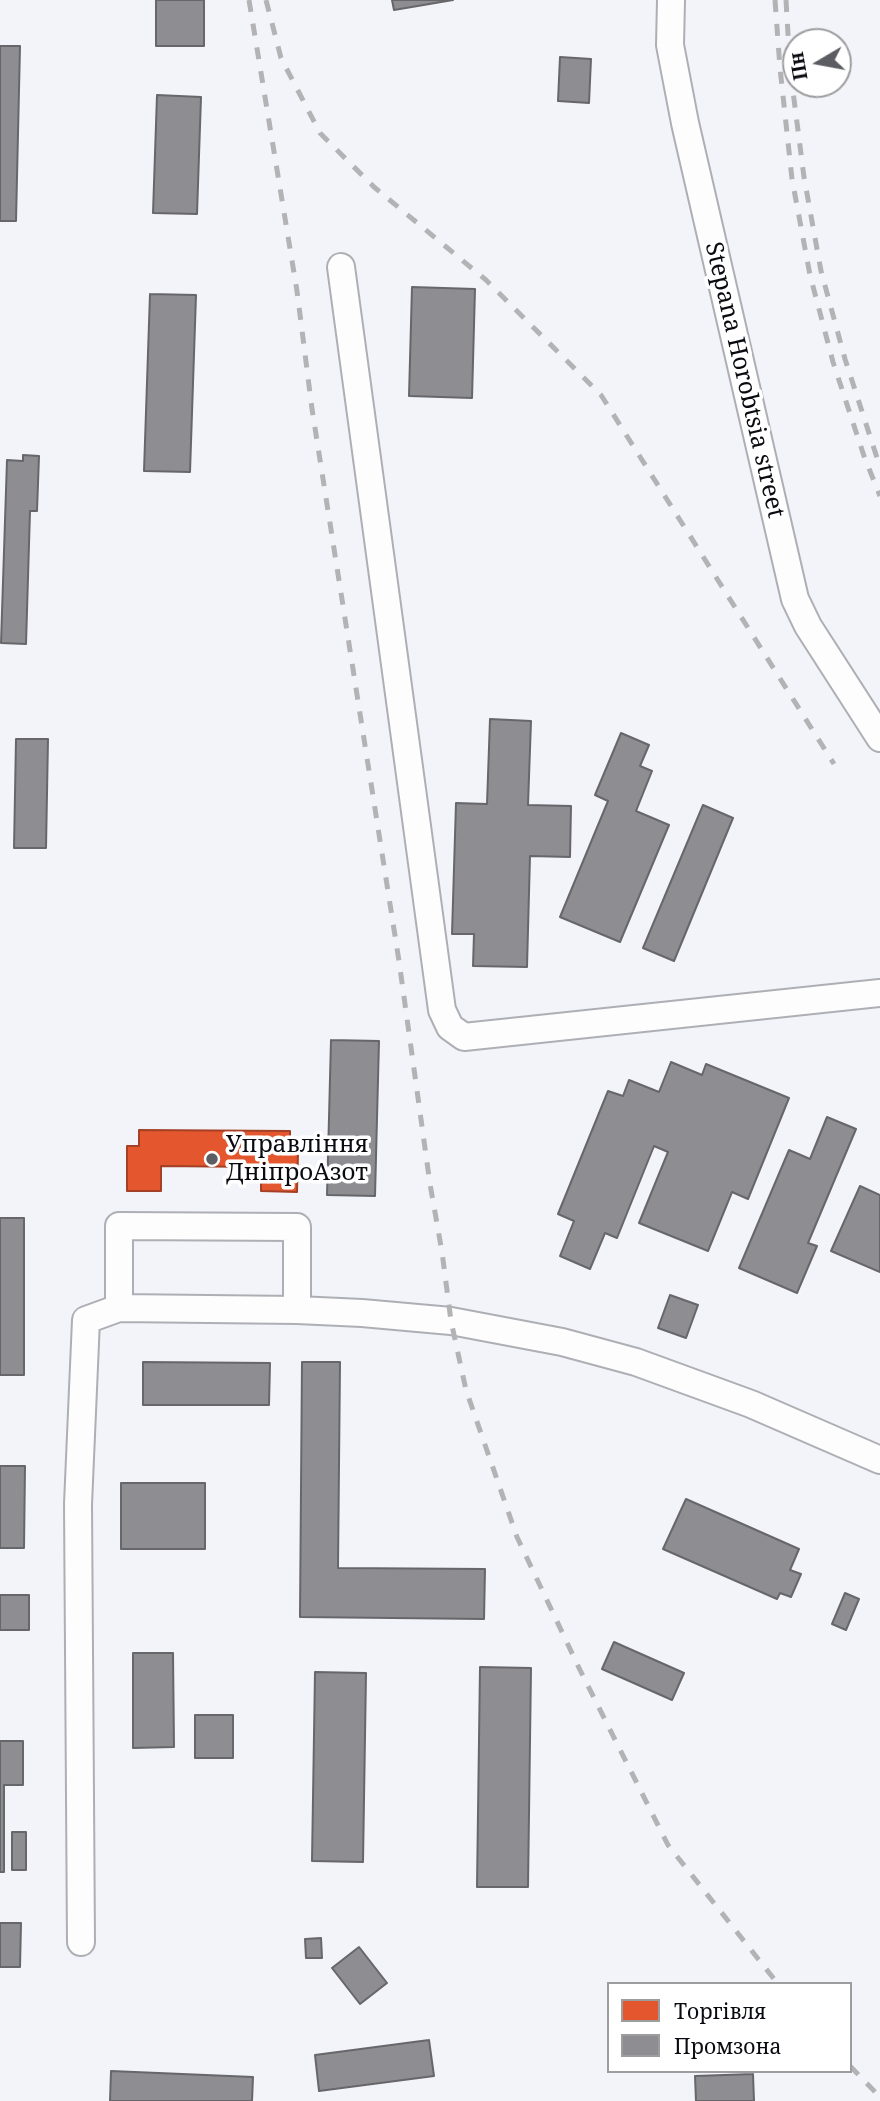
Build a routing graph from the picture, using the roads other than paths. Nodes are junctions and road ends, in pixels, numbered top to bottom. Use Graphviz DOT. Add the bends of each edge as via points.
graph roads {
  1 [pos="671,0"];
  2 [pos="341,267"];
  3 [pos="880,738"];
  4 [pos="880,993"];
  5 [pos="119,1308"];
  6 [pos="297,1310"];
  7 [pos="880,1460"];
  8 [pos="81,1942"];
  1 -- 3 [label="street, Stepana Horobtsia street" via="670,45 685,123 795,599"];
  2 -- 4 [label="street" via="442,1010 450,1027 464,1037"];
  5 -- 6 [label="street"];
  5 -- 6 [label="street" via="119,1226 297,1227"];
  5 -- 8 [label="street" via="86,1320 78,1504"];
  6 -- 7 [label="street" via="451,1321 562,1342 636,1362 751,1404"];
}
